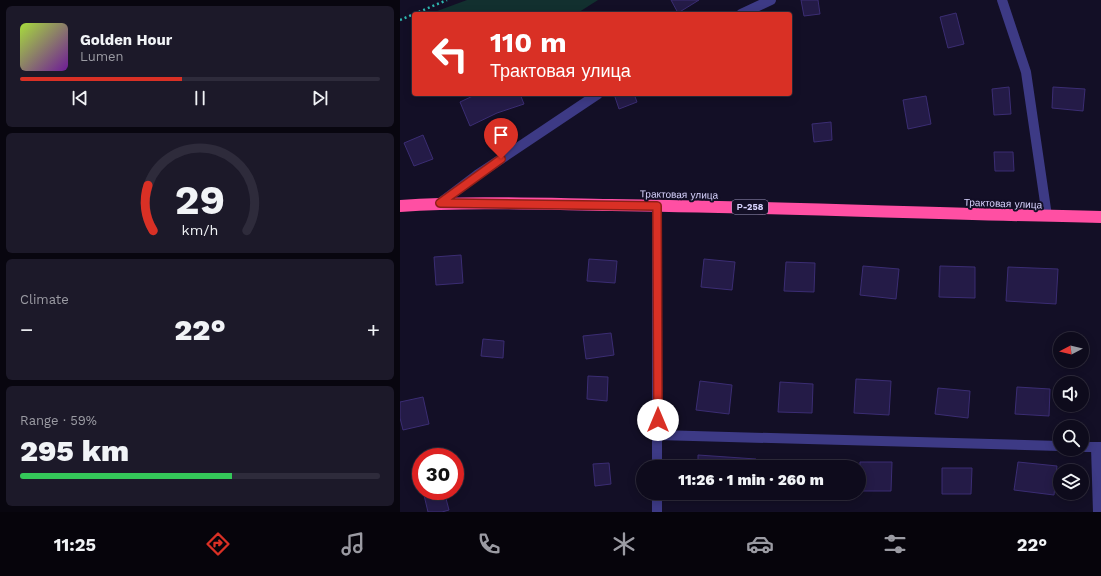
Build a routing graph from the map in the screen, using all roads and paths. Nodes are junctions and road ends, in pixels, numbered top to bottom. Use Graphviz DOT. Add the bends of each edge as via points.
graph roads {
  1 [pos="447,0"];
  2 [pos="771,0"];
  3 [pos="1002,0"];
  4 [pos="419,12"];
  5 [pos="745,12"];
  6 [pos="412,15"];
  7 [pos="400,20"];
  8 [pos="595,96"];
  9 [pos="440,203"];
  10 [pos="400,206"];
  11 [pos="657,206"];
  12 [pos="1047,216"];
  13 [pos="1101,217"];
  14 [pos="658,435"];
  15 [pos="1053,446"];
  16 [pos="1098,447"];
  17 [pos="657,460"];
  18 [pos="657,500"];
  19 [pos="657,512"];
  20 [pos="1098,512"];
  1 -- 4 [label="path"];
  2 -- 5 [label="street"];
  3 -- 12 [label="street" via="1026,72"];
  6 -- 7 [label="path"];
  8 -- 9 [label="street" via="477,175"];
  9 -- 10 [label="highway, Трактовая улица / Р-258"];
  9 -- 11 [label="highway, Трактовая улица / Р-258"];
  11 -- 12 [label="highway, Трактовая улица / Р-258"];
  11 -- 14 [label="street"];
  12 -- 13 [label="highway, Трактовая улица / Р-258"];
  14 -- 15 [label="street"];
  14 -- 17 [label="street"];
  16 -- 20 [label="street"];
  18 -- 19 [label="street"];
}
